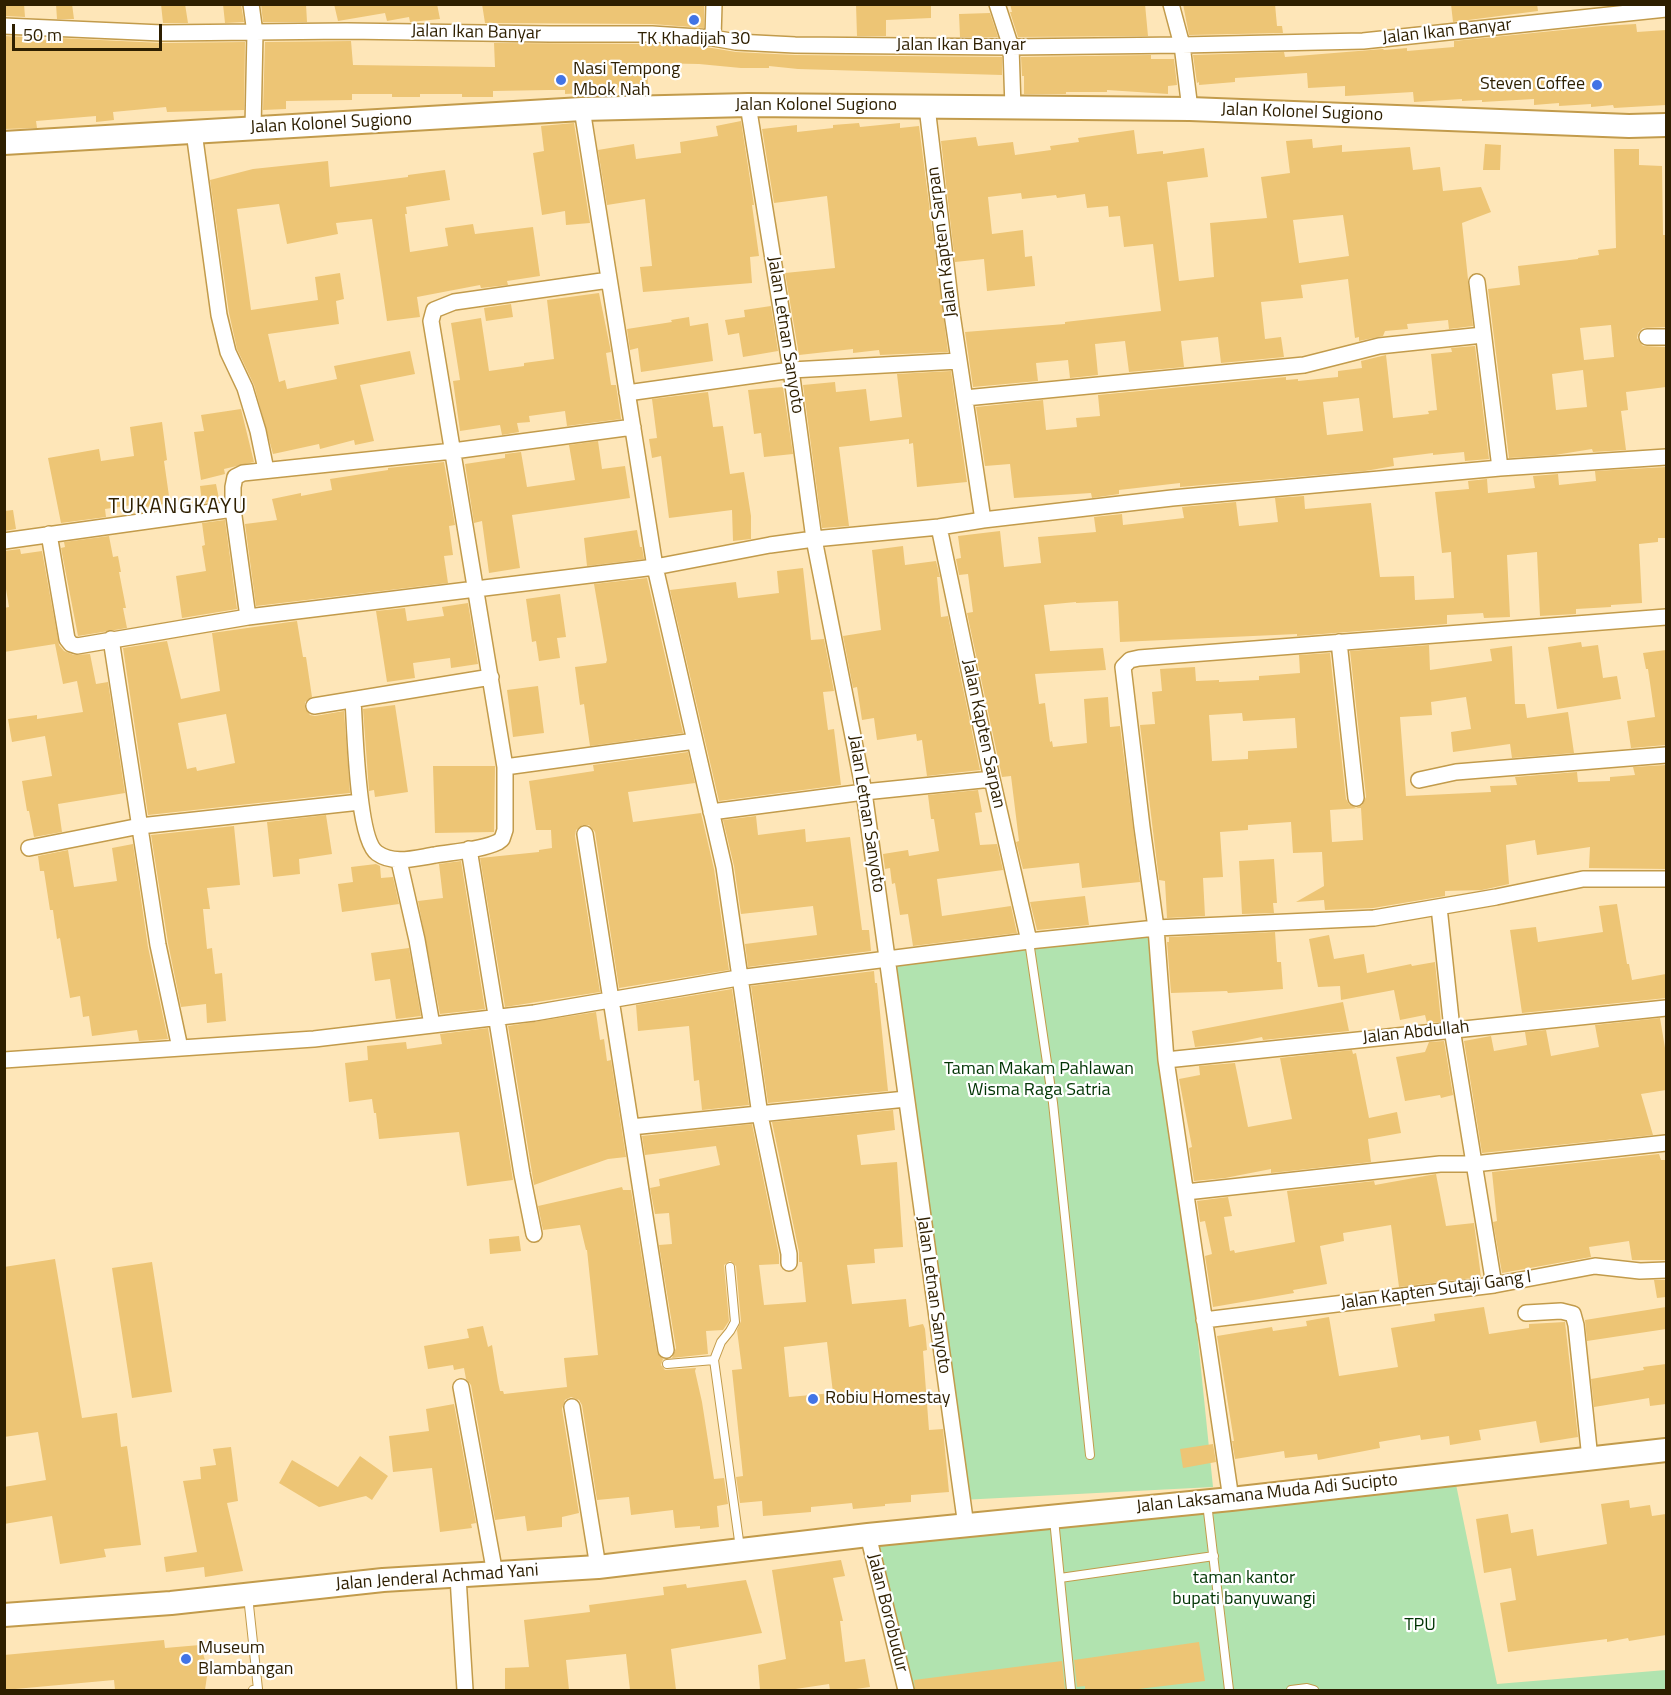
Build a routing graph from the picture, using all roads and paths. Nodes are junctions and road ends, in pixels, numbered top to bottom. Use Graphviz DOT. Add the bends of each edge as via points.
graph roads {
  1 [pos="251,4"];
  2 [pos="714,4"];
  3 [pos="997,4"];
  4 [pos="1171,4"];
  5 [pos="1666,9"];
  6 [pos="4,26"];
  7 [pos="255,33"];
  8 [pos="713,38"];
  9 [pos="1182,45"];
  10 [pos="1011,47"];
  11 [pos="748,105"];
  12 [pos="927,107"];
  13 [pos="1013,108"];
  14 [pos="582,109"];
  15 [pos="1190,109"];
  16 [pos="1666,124"];
  17 [pos="1629,126"];
  18 [pos="253,128"];
  19 [pos="194,132"];
  20 [pos="1666,133"];
  21 [pos="4,143"];
  22 [pos="609,280"];
  23 [pos="1477,282"];
  24 [pos="1483,335"];
  25 [pos="1647,337"];
  26 [pos="1666,337"];
  27 [pos="959,361"];
  28 [pos="791,370"];
  29 [pos="627,393"];
  30 [pos="965,398"];
  31 [pos="633,427"];
  32 [pos="453,451"];
  33 [pos="1666,457"];
  34 [pos="1500,468"];
  35 [pos="266,470"];
  36 [pos="233,509"];
  37 [pos="983,520"];
  38 [pos="939,527"];
  39 [pos="49,534"];
  40 [pos="814,539"];
  41 [pos="4,541"];
  42 [pos="655,567"];
  43 [pos="477,589"];
  44 [pos="248,617"];
  45 [pos="1666,617"];
  46 [pos="111,639"];
  47 [pos="1339,642"];
  48 [pos="491,677"];
  49 [pos="353,700"];
  50 [pos="314,706"];
  51 [pos="694,741"];
  52 [pos="1666,755"];
  53 [pos="505,766"];
  54 [pos="992,780"];
  55 [pos="1419,780"];
  56 [pos="864,792"];
  57 [pos="1356,798"];
  58 [pos="360,802"];
  59 [pos="711,812"];
  60 [pos="140,826"];
  61 [pos="585,834"];
  62 [pos="29,848"];
  63 [pos="469,849"];
  64 [pos="399,861"];
  65 [pos="1666,879"];
  66 [pos="1439,907"];
  67 [pos="1156,928"];
  68 [pos="1029,941"];
  69 [pos="887,958"];
  70 [pos="738,978"];
  71 [pos="613,1000"];
  72 [pos="1666,1008"];
  73 [pos="496,1017"];
  74 [pos="432,1025"];
  75 [pos="1452,1029"];
  76 [pos="180,1048"];
  77 [pos="4,1060"];
  78 [pos="1166,1060"];
  79 [pos="906,1099"];
  80 [pos="760,1115"];
  81 [pos="631,1127"];
  82 [pos="1666,1143"];
  83 [pos="1474,1164"];
  84 [pos="1186,1192"];
  85 [pos="534,1234"];
  86 [pos="789,1263"];
  87 [pos="730,1267"];
  88 [pos="1666,1270"];
  89 [pos="1494,1285"];
  90 [pos="1526,1313"];
  91 [pos="1204,1320"];
  92 [pos="667,1357"];
  93 [pos="714,1360"];
  94 [pos="461,1387"];
  95 [pos="572,1407"];
  96 [pos="1666,1450"];
  97 [pos="1090,1455"];
  98 [pos="1590,1459"];
  99 [pos="1231,1499"];
  100 [pos="1207,1501"];
  101 [pos="1054,1517"];
  102 [pos="966,1526"];
  103 [pos="868,1535"];
  104 [pos="741,1550"];
  105 [pos="1214,1556"];
  106 [pos="598,1567"];
  107 [pos="495,1574"];
  108 [pos="458,1577"];
  109 [pos="1060,1578"];
  110 [pos="248,1594"];
  111 [pos="4,1616"];
  112 [pos="257,1690"];
  113 [pos="465,1690"];
  114 [pos="906,1690"];
  115 [pos="1071,1690"];
  116 [pos="1229,1690"];
  117 [pos="1291,1690"];
  118 [pos="1314,1690"];
  1 -- 7 [label="street"];
  2 -- 8 [label="street"];
  3 -- 10 [label="street"];
  4 -- 9 [label="street"];
  5 -- 9 [label="street, Jalan Ikan Banyar" via="1363,41"];
  6 -- 7 [label="street, Jalan Ikan Banyar"];
  7 -- 8 [label="street, Jalan Ikan Banyar" via="652,34"];
  7 -- 18 [label="street"];
  8 -- 10 [label="street, Jalan Ikan Banyar" via="795,45"];
  9 -- 10 [label="street, Jalan Ikan Banyar"];
  9 -- 15 [label="street"];
  10 -- 13 [label="street"];
  11 -- 12 [label="main road, Jalan Kolonel Sugiono"];
  11 -- 14 [label="main road, Jalan Kolonel Sugiono"];
  11 -- 28 [label="street, Jalan Letnan Sanyoto"];
  12 -- 13 [label="main road, Jalan Kolonel Sugiono"];
  12 -- 27 [label="street, Jalan Kapten Sarpan"];
  13 -- 15 [label="main road, Jalan Kolonel Sugiono"];
  14 -- 18 [label="main road, Jalan Kolonel Sugiono"];
  14 -- 22 [label="street"];
  15 -- 17 [label="main road, Jalan Kolonel Sugiono"];
  16 -- 17 [label="main road, Jalan Kolonel Sugiono"];
  17 -- 20 [label="main road, Jalan Kolonel Sugiono"];
  18 -- 19 [label="main road, Jalan Kolonel Sugiono"];
  19 -- 21 [label="main road, Jalan Kolonel Sugiono"];
  19 -- 35 [label="street" via="219,315 228,352 258,431"];
  22 -- 29 [label="street"];
  22 -- 32 [label="street" via="454,302 434,310 432,332"];
  23 -- 24 [label="street"];
  24 -- 30 [label="street" via="1378,346 1304,365"];
  24 -- 34 [label="street"];
  25 -- 26 [label="street"];
  27 -- 28 [label="street"];
  27 -- 30 [label="street, Jalan Kapten Sarpan"];
  28 -- 29 [label="street"];
  28 -- 40 [label="street, Jalan Letnan Sanyoto"];
  29 -- 31 [label="street"];
  30 -- 37 [label="street, Jalan Kapten Sarpan"];
  31 -- 32 [label="street"];
  31 -- 42 [label="street"];
  32 -- 35 [label="street"];
  32 -- 43 [label="street"];
  33 -- 34 [label="street"];
  34 -- 37 [label="street"];
  35 -- 36 [label="street" via="235,477"];
  36 -- 39 [label="street"];
  36 -- 44 [label="street"];
  37 -- 38 [label="street"];
  38 -- 40 [label="street"];
  38 -- 54 [label="street, Jalan Kapten Sarpan"];
  39 -- 41 [label="street"];
  39 -- 46 [label="street" via="67,639 77,646"];
  40 -- 42 [label="street"];
  40 -- 56 [label="street, Jalan Letnan Sanyoto"];
  42 -- 43 [label="street"];
  42 -- 51 [label="street"];
  43 -- 44 [label="street"];
  43 -- 48 [label="street"];
  44 -- 46 [label="street"];
  45 -- 47 [label="street"];
  46 -- 60 [label="street"];
  47 -- 57 [label="street"];
  47 -- 67 [label="street" via="1139,658 1124,667"];
  48 -- 49 [label="street"];
  48 -- 53 [label="street"];
  49 -- 50 [label="street"];
  49 -- 58 [label="street"];
  51 -- 53 [label="street"];
  51 -- 59 [label="street"];
  52 -- 55 [label="street" via="1456,772"];
  53 -- 63 [label="street" via="505,830 493,845"];
  54 -- 56 [label="street"];
  54 -- 68 [label="street, Jalan Kapten Sarpan"];
  56 -- 59 [label="street"];
  56 -- 69 [label="street, Jalan Letnan Sanyoto"];
  58 -- 60 [label="street"];
  58 -- 64 [label="street" via="370,844 375,851"];
  59 -- 70 [label="street" via="724,867"];
  60 -- 62 [label="street"];
  60 -- 76 [label="street" via="158,945"];
  61 -- 71 [label="street"];
  63 -- 64 [label="street"];
  63 -- 73 [label="street"];
  64 -- 74 [label="street"];
  65 -- 66 [label="street" via="1583,879"];
  66 -- 67 [label="street" via="1374,918"];
  66 -- 75 [label="street"];
  67 -- 68 [label="street"];
  67 -- 78 [label="street"];
  68 -- 69 [label="street"];
  68 -- 97 [label="lane" via="1053,1103"];
  69 -- 70 [label="street"];
  69 -- 79 [label="street, Jalan Letnan Sanyoto"];
  70 -- 71 [label="street"];
  70 -- 80 [label="street"];
  71 -- 73 [label="street"];
  71 -- 81 [label="street"];
  72 -- 75 [label="street, Jalan Abdullah"];
  73 -- 74 [label="street"];
  73 -- 85 [label="street"];
  74 -- 76 [label="street" via="314,1039"];
  75 -- 78 [label="street, Jalan Abdullah"];
  75 -- 83 [label="street"];
  76 -- 77 [label="street"];
  78 -- 84 [label="street"];
  79 -- 80 [label="street"];
  79 -- 102 [label="street, Jalan Letnan Sanyoto"];
  80 -- 81 [label="street"];
  80 -- 86 [label="street"];
  81 -- 92 [label="street"];
  82 -- 83 [label="street"];
  83 -- 84 [label="street" via="1440,1164"];
  83 -- 89 [label="street"];
  84 -- 91 [label="street"];
  87 -- 93 [label="lane" via="735,1322"];
  88 -- 89 [label="street, Jalan Kapten Sutaji Gang I" via="1595,1266"];
  89 -- 91 [label="street, Jalan Kapten Sutaji Gang I"];
  90 -- 98 [label="street" via="1573,1314"];
  91 -- 99 [label="street"];
  92 -- 93 [label="lane"];
  93 -- 104 [label="lane"];
  94 -- 107 [label="street"];
  95 -- 106 [label="street"];
  96 -- 98 [label="main road, Jalan Laksamana Muda Adi Sucipto"];
  98 -- 99 [label="main road, Jalan Laksamana Muda Adi Sucipto"];
  99 -- 100 [label="main road, Jalan Laksamana Muda Adi Sucipto"];
  100 -- 101 [label="main road, Jalan Laksamana Muda Adi Sucipto"];
  100 -- 105 [label="lane"];
  101 -- 102 [label="main road, Jalan Laksamana Muda Adi Sucipto"];
  101 -- 109 [label="lane"];
  102 -- 103 [label="main road, Jalan Laksamana Muda Adi Sucipto"];
  103 -- 104 [label="main road, Jalan Jenderal Achmad Yani"];
  103 -- 114 [label="street, Jalan Borobudur"];
  104 -- 106 [label="main road, Jalan Jenderal Achmad Yani"];
  105 -- 109 [label="lane"];
  105 -- 116 [label="lane"];
  106 -- 107 [label="main road, Jalan Jenderal Achmad Yani"];
  107 -- 108 [label="main road, Jalan Jenderal Achmad Yani"];
  108 -- 110 [label="main road, Jalan Jenderal Achmad Yani" via="383,1580"];
  108 -- 113 [label="street"];
  109 -- 115 [label="lane"];
  110 -- 111 [label="main road, Jalan Jenderal Achmad Yani"];
  110 -- 112 [label="lane"];
  117 -- 118 [label="lane"];
}
